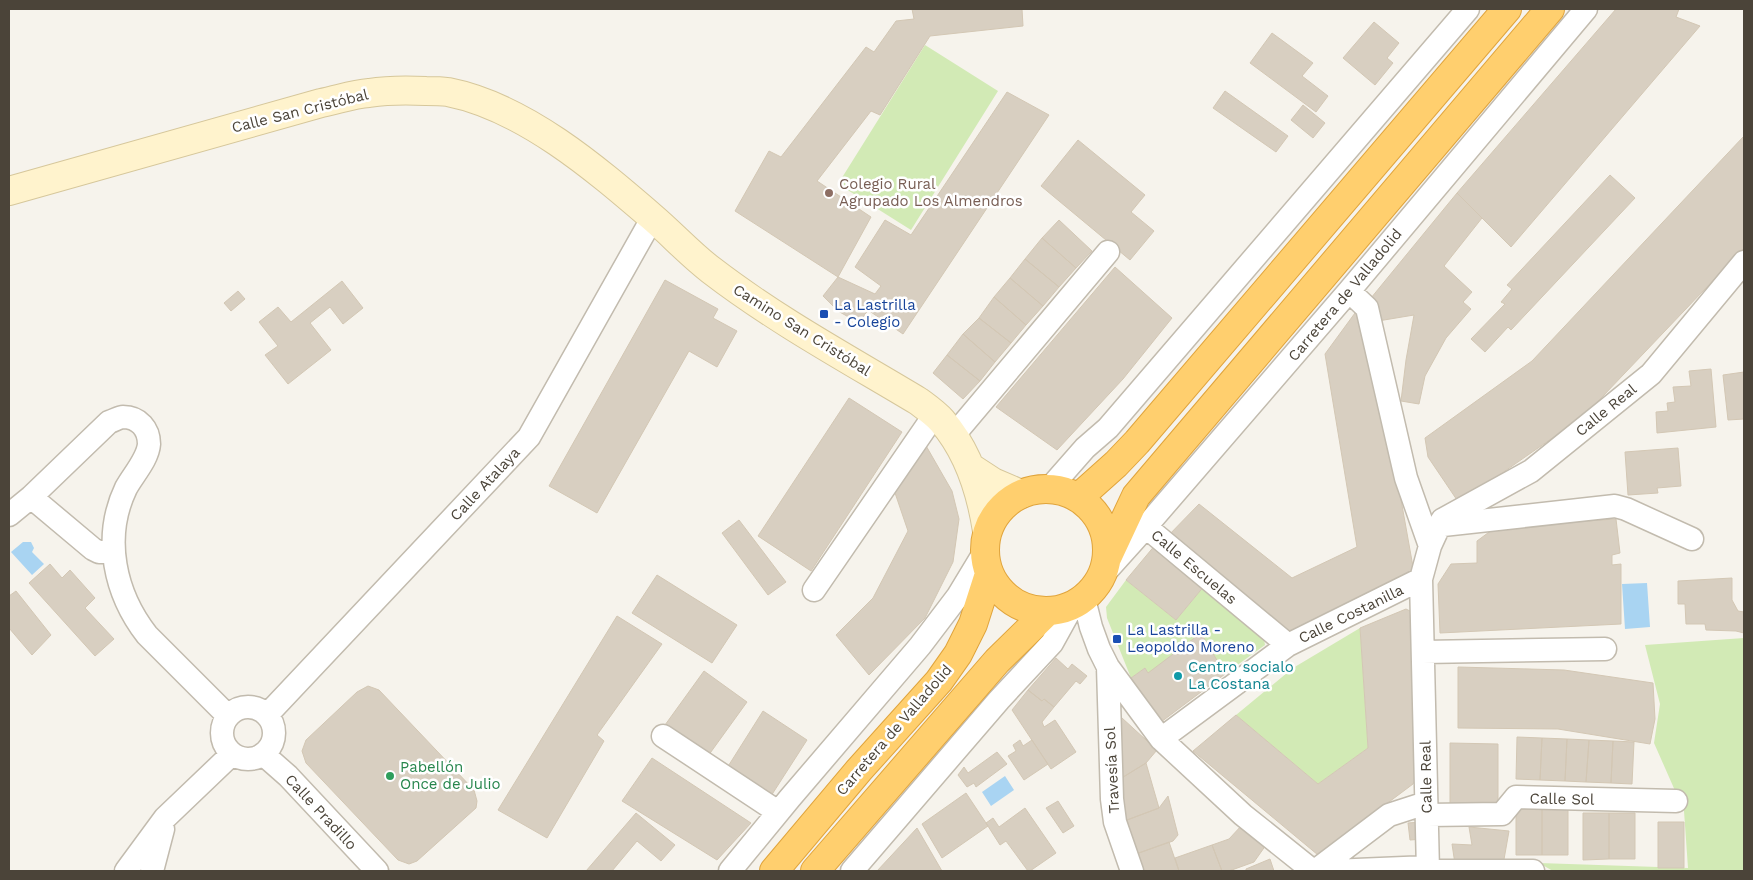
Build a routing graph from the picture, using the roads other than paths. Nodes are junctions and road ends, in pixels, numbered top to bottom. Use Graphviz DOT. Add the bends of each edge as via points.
graph roads {
  1 [pos="1468,9"];
  2 [pos="1507,9"];
  3 [pos="1550,9"];
  4 [pos="1586,9"];
  5 [pos="9,191"];
  6 [pos="653,217"];
  7 [pos="1108,252"];
  8 [pos="1744,262"];
  9 [pos="1349,291"];
  10 [pos="936,414"];
  11 [pos="953,436"];
  12 [pos="970,467"];
  13 [pos="1049,489"];
  14 [pos="1021,494"];
  15 [pos="31,497"];
  16 [pos="1078,498"];
  17 [pos="9,515"];
  18 [pos="1440,525"];
  19 [pos="1146,527"];
  20 [pos="1692,539"];
  21 [pos="1430,546"];
  22 [pos="113,552"];
  23 [pos="987,553"];
  24 [pos="1104,568"];
  25 [pos="1421,579"];
  26 [pos="814,590"];
  27 [pos="1068,605"];
  28 [pos="1288,645"];
  29 [pos="1605,649"];
  30 [pos="1423,652"];
  31 [pos="1119,696"];
  32 [pos="228,716"];
  33 [pos="267,716"];
  34 [pos="662,736"];
  35 [pos="1161,739"];
  36 [pos="232,754"];
  37 [pos="264,754"];
  38 [pos="1676,802"];
  39 [pos="1426,809"];
  40 [pos="778,812"];
  41 [pos="166,818"];
  42 [pos="1428,870"];
  43 [pos="126,871"];
  44 [pos="152,871"];
  45 [pos="377,871"];
  46 [pos="730,871"];
  47 [pos="774,871"];
  48 [pos="815,871"];
  49 [pos="852,871"];
  50 [pos="1132,871"];
  51 [pos="1314,871"];
  52 [pos="1332,871"];
  53 [pos="1533,871"];
  1 -- 13 [label="street" via="1108,428 1085,448"];
  2 -- 16 [label="highway" via="1137,442"];
  3 -- 24 [label="highway, Carretera de Valladolid" via="1136,496"];
  4 -- 9 [label="street, Carretera de Valladolid"];
  5 -- 6 [label="main road, Calle San Cristóbal" via="321,103 368,92 412,90 447,92 511,114 546,134"];
  6 -- 10 [label="main road, Camino San Cristóbal" via="708,268 743,294"];
  6 -- 33 [label="street, Calle Atalaya" via="529,437"];
  7 -- 11 [label="street"];
  8 -- 18 [label="street, Calle Real" via="1651,374 1531,471 1442,520"];
  9 -- 19 [label="street, Carretera de Valladolid"];
  9 -- 21 [label="street" via="1367,308 1406,478"];
  10 -- 11 [label="main road, Camino San Cristóbal"];
  10 -- 26 [label="street"];
  11 -- 12 [label="main road, Camino San Cristóbal"];
  12 -- 14 [label="main road, Camino San Cristóbal"];
  12 -- 23 [label="main road, Camino San Cristóbal" via="981,501"];
  13 -- 14 [label="highway"];
  13 -- 16 [label="highway"];
  14 -- 23 [label="highway" via="998,512"];
  15 -- 17 [label="street"];
  15 -- 22 [label="street" via="96,551"];
  15 -- 22 [label="street" via="109,422 122,417 137,420 146,431 148,450 123,498 116,519"];
  16 -- 24 [label="highway" via="1093,511 1103,528 1106,538"];
  18 -- 20 [label="street" via="1615,506"];
  18 -- 21 [label="street, Calle Real"];
  19 -- 24 [label="street, Carretera de Valladolid"];
  19 -- 28 [label="street, Calle Escuelas"];
  21 -- 25 [label="street, Calle Real"];
  22 -- 32 [label="street" via="118,583 136,621"];
  23 -- 27 [label="highway" via="998,590 1012,602 1029,609"];
  23 -- 40 [label="street" via="920,646"];
  23 -- 47 [label="highway, Carretera de Valladolid" via="973,624 958,654 939,681"];
  24 -- 27 [label="highway" via="1092,591"];
  25 -- 28 [label="street, Calle Costanilla"];
  25 -- 30 [label="street, Calle Real"];
  27 -- 31 [label="street" via="1091,627"];
  27 -- 48 [label="highway" via="997,661"];
  27 -- 49 [label="street" via="1052,643"];
  28 -- 35 [label="street, Calle Costanilla"];
  29 -- 30 [label="street"];
  30 -- 39 [label="street, Calle Real"];
  31 -- 35 [label="street"];
  31 -- 50 [label="street, Travesía Sol" via="1110,782 1115,822"];
  32 -- 33 [label="street" via="240,707 248,706"];
  32 -- 36 [label="street" via="221,732"];
  33 -- 37 [label="street" via="274,731 273,740"];
  34 -- 40 [label="street"];
  35 -- 51 [label="street" via="1243,816"];
  36 -- 37 [label="street" via="248,759"];
  36 -- 41 [label="street"];
  37 -- 45 [label="street, Calle Pradillo"];
  38 -- 39 [label="street, Calle Sol" via="1516,798 1502,814"];
  39 -- 42 [label="street, Calle Real"];
  39 -- 51 [label="street, Calle Sol" via="1389,815"];
  40 -- 46 [label="street"];
  41 -- 43 [label="street"];
  41 -- 44 [label="street"];
  42 -- 52 [label="street"];
  42 -- 53 [label="street"];
}
